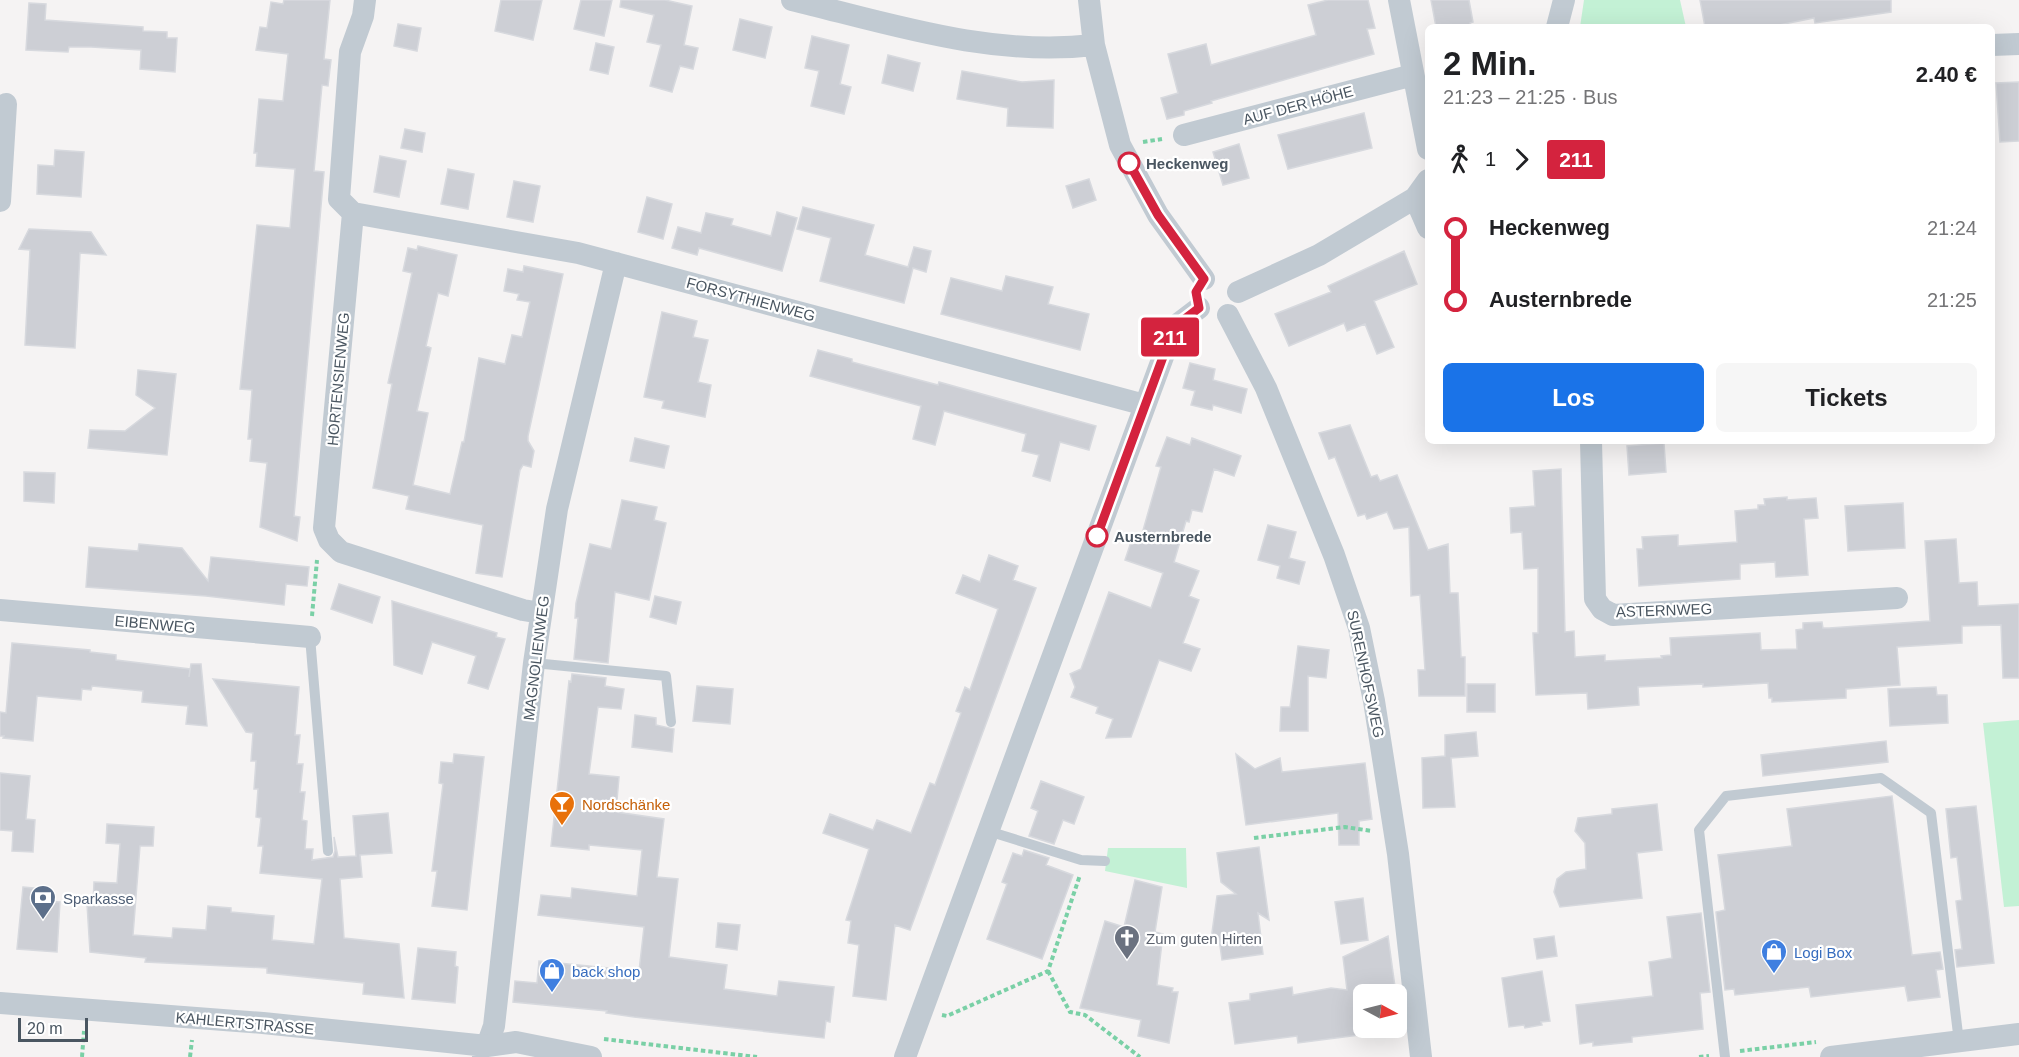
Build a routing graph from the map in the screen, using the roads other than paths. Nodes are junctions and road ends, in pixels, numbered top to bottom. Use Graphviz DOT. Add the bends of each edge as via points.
graph roads {
  1 [pos="365,0"];
  2 [pos="792,0"];
  3 [pos="1089,0"];
  4 [pos="1399,0"];
  5 [pos="1564,0"];
  6 [pos="1558,24"];
  7 [pos="2019,44"];
  8 [pos="1094,45"];
  9 [pos="1995,45"];
  10 [pos="1413,75"];
  11 [pos="6,104"];
  12 [pos="1425,134"];
  13 [pos="1184,135"];
  14 [pos="1421,189"];
  15 [pos="0,201"];
  16 [pos="1425,211"];
  17 [pos="353,213"];
  18 [pos="616,263"];
  19 [pos="1204,279"];
  20 [pos="1238,292"];
  21 [pos="1199,308"];
  22 [pos="1228,315"];
  23 [pos="1145,405"];
  24 [pos="1591,444"];
  25 [pos="1897,598"];
  26 [pos="0,610"];
  27 [pos="541,613"];
  28 [pos="310,637"];
  29 [pos="534,663"];
  30 [pos="671,722"];
  31 [pos="988,831"];
  32 [pos="328,851"];
  33 [pos="1105,861"];
  34 [pos="0,1003"];
  35 [pos="2019,1034"];
  36 [pos="1959,1042"];
  37 [pos="486,1050"];
  38 [pos="586,1050"];
  39 [pos="905,1057"];
  40 [pos="1421,1057"];
  41 [pos="1725,1057"];
  42 [pos="1831,1057"];
  1 -- 17 [label="street" via="350,52 339,199"];
  2 -- 8 [label="street" via="968,42 1014,47"];
  3 -- 8 [label="street"];
  4 -- 10 [label="street"];
  5 -- 6 [label="street"];
  7 -- 9 [label="street"];
  8 -- 19 [label="street" via="1120,145 1158,215"];
  10 -- 12 [label="street"];
  10 -- 13 [label="street, AUF DER HÖHE"];
  11 -- 15 [label="street"];
  14 -- 16 [label="street"];
  14 -- 20 [label="street" via="1319,255"];
  17 -- 18 [label="street, FORSYTHIENWEG"];
  17 -- 27 [label="street, HORTENSIENWEG" via="324,528 329,540 341,552"];
  18 -- 23 [label="street, FORSYTHIENWEG"];
  18 -- 27 [label="street, MAGNOLIENWEG" via="557,509"];
  19 -- 20 [label="street" via="1214,274 1224,276"];
  19 -- 21 [label="street" via="1196,292"];
  20 -- 22 [label="street" via="1234,309"];
  21 -- 22 [label="street" via="1212,317"];
  21 -- 23 [label="street" via="1174,327"];
  22 -- 40 [label="street, SURENHOFSWEG" via="1266,388 1334,555 1359,628 1394,828"];
  23 -- 31 [label="street"];
  24 -- 25 [label="street, ASTERNWEG" via="1595,599 1613,615"];
  26 -- 28 [label="street, EIBENWEG"];
  27 -- 29 [label="street, MAGNOLIENWEG"];
  28 -- 32 [label="lane"];
  29 -- 30 [label="lane" via="666,676"];
  29 -- 37 [label="street, MAGNOLIENWEG" via="494,1023"];
  31 -- 33 [label="lane" via="1081,860"];
  31 -- 39 [label="street"];
  34 -- 37 [label="street, KAHLERTSTRASSE" via="263,1023"];
  35 -- 36 [label="street"];
  36 -- 41 [label="lane" via="1931,813 1881,778 1726,796 1699,830"];
  36 -- 42 [label="street"];
  37 -- 38 [label="street, KAHLERTSTRASSE" via="516,1042"];
}
